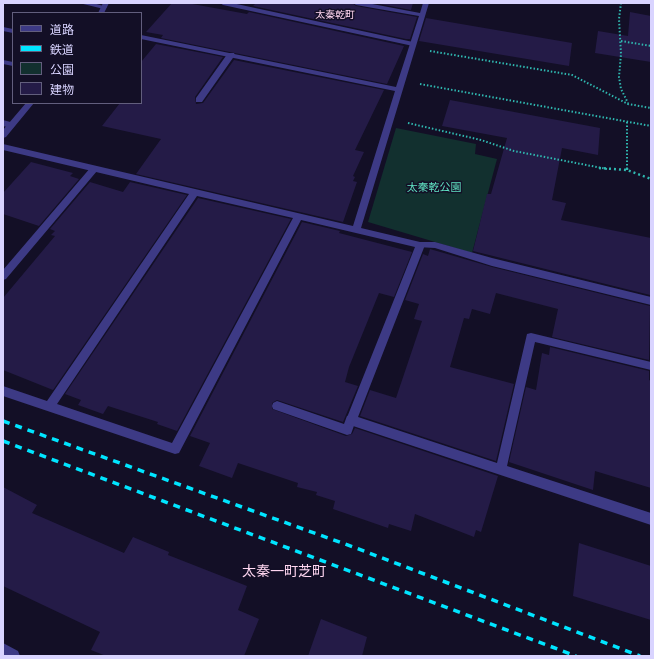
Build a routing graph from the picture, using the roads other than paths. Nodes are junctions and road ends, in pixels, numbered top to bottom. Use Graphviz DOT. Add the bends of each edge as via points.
graph roads {
  1 [pos="82,3"];
  2 [pos="223,3"];
  3 [pos="356,3"];
  4 [pos="426,3"];
  5 [pos="104,8"];
  6 [pos="422,15"];
  7 [pos="142,37"];
  8 [pos="413,46"];
  9 [pos="231,56"];
  10 [pos="399,90"];
  11 [pos="199,100"];
  12 [pos="29,104"];
  13 [pos="7,124"];
  14 [pos="3,135"];
  15 [pos="3,147"];
  16 [pos="94,169"];
  17 [pos="194,192"];
  18 [pos="299,216"];
  19 [pos="356,230"];
  20 [pos="420,245"];
  21 [pos="3,276"];
  22 [pos="651,301"];
  23 [pos="651,366"];
  24 [pos="3,391"];
  25 [pos="50,406"];
  26 [pos="277,406"];
  27 [pos="351,420"];
  28 [pos="501,469"];
  29 [pos="651,519"];
  30 [pos="3,650"];
  31 [pos="13,656"];
  1 -- 5 [label="street"];
  2 -- 8 [label="street"];
  3 -- 6 [label="street"];
  4 -- 6 [label="street"];
  6 -- 8 [label="street"];
  7 -- 9 [label="street"];
  8 -- 10 [label="street"];
  9 -- 10 [label="street"];
  9 -- 11 [label="street"];
  10 -- 19 [label="street"];
  12 -- 13 [label="street"];
  13 -- 14 [label="street"];
  15 -- 16 [label="street"];
  16 -- 17 [label="street"];
  16 -- 21 [label="street"];
  17 -- 18 [label="street"];
  17 -- 25 [label="street"];
  18 -- 19 [label="street"];
  18 -- 25 [label="street" via="175,449"];
  19 -- 20 [label="street"];
  20 -- 22 [label="street" via="435,245 492,262"];
  20 -- 27 [label="street"];
  23 -- 28 [label="street" via="531,337"];
  24 -- 25 [label="street"];
  26 -- 27 [label="street" via="347,430"];
  27 -- 28 [label="street"];
  28 -- 29 [label="street"];
  30 -- 31 [label="street"];
}
